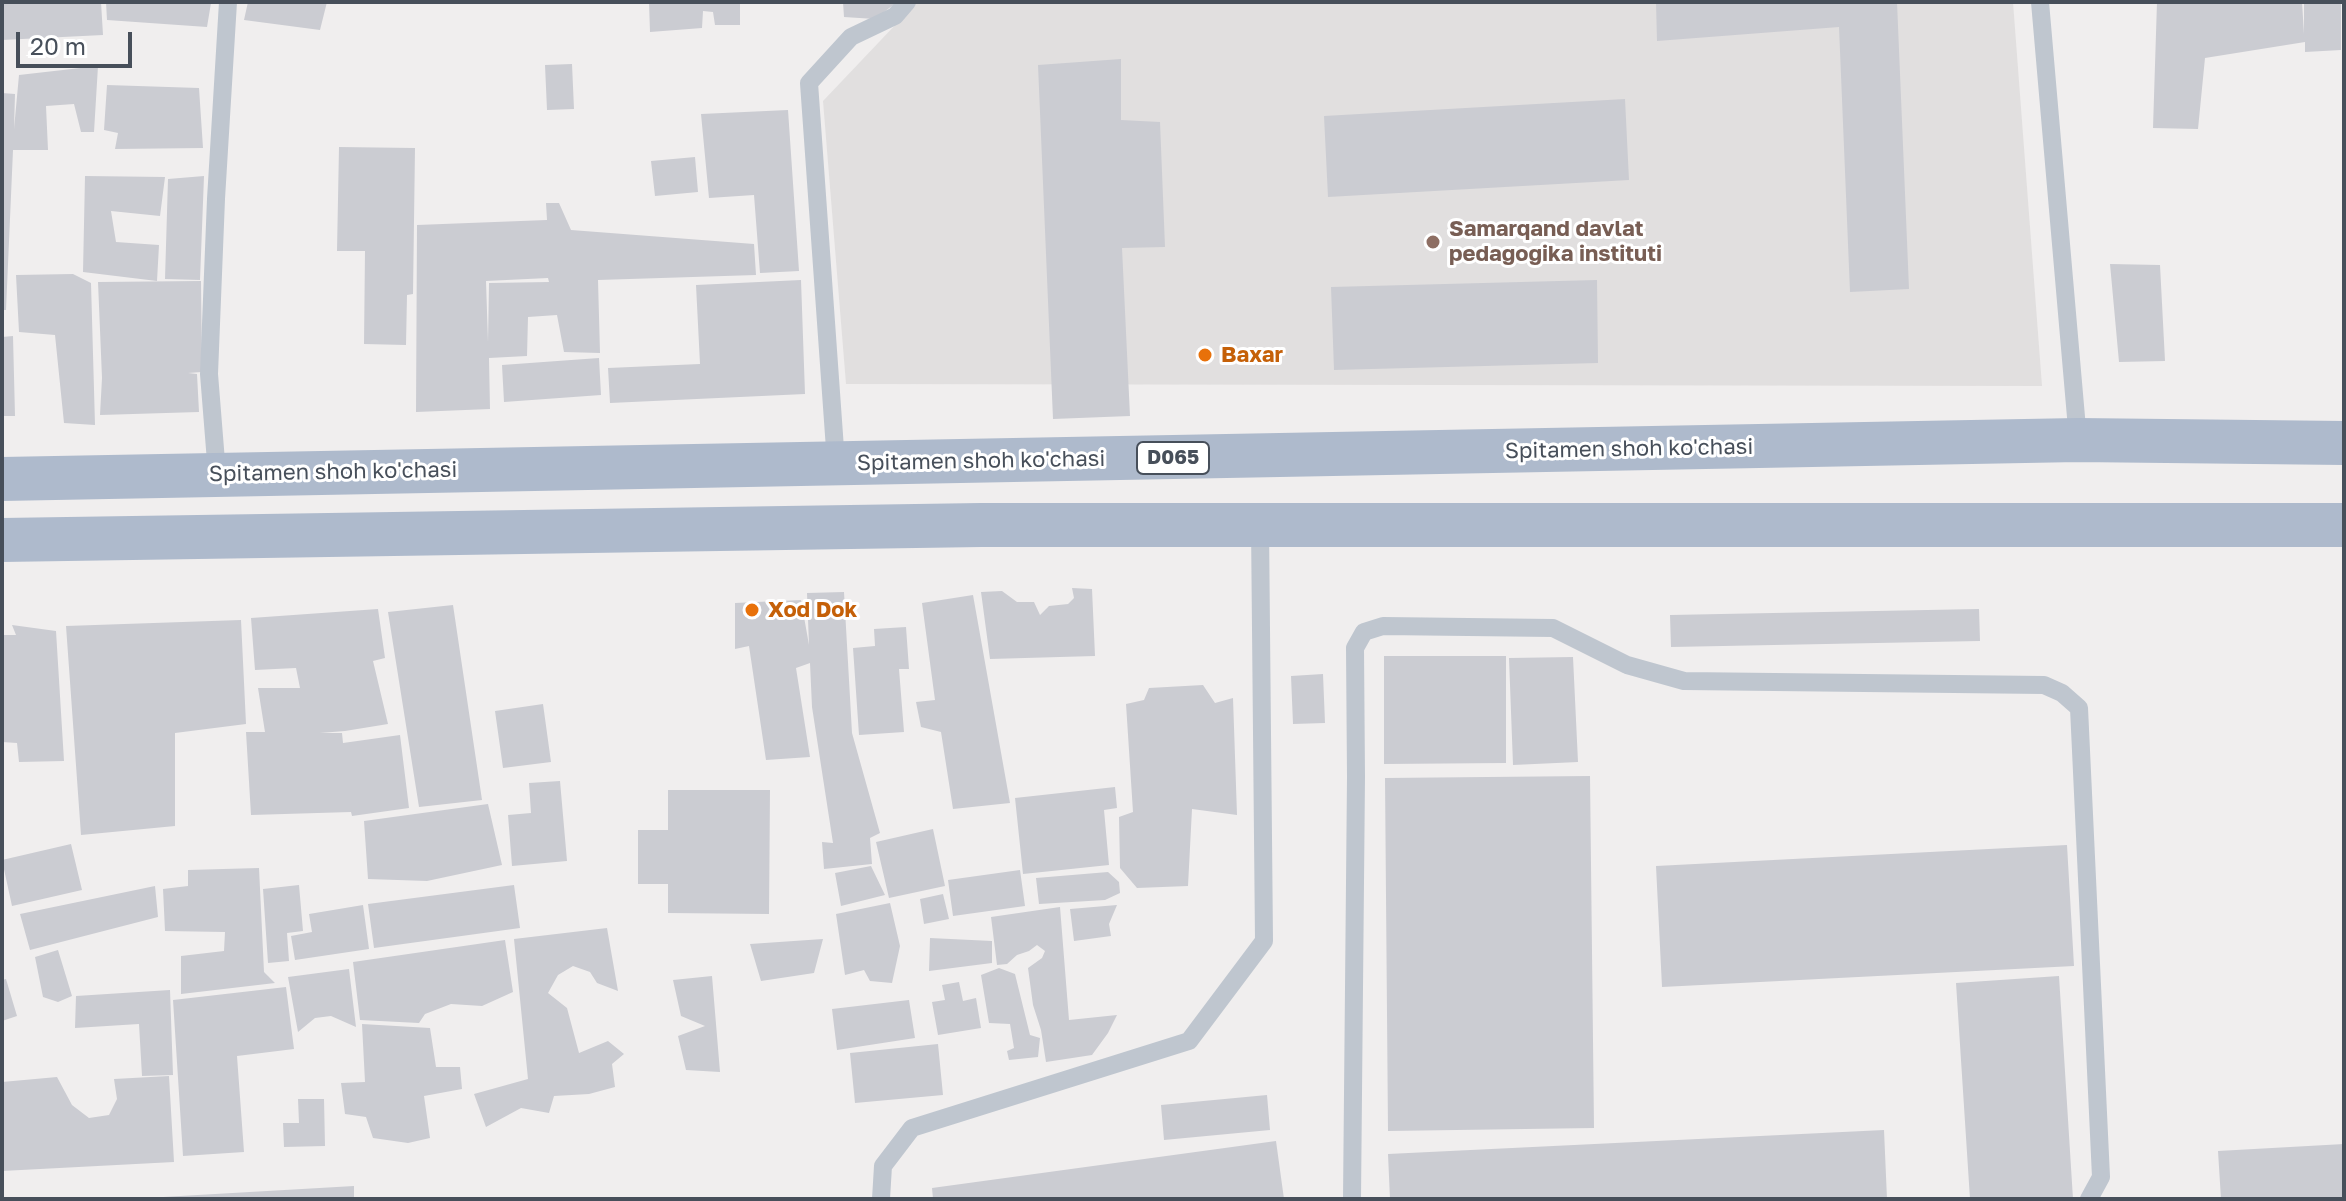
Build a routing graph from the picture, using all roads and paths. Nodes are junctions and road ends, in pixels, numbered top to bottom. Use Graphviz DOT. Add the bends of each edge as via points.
graph roads {
  1 [pos="228,2"];
  2 [pos="907,2"];
  3 [pos="2040,2"];
  4 [pos="2078,440"];
  5 [pos="2344,443"];
  6 [pos="836,463"];
  7 [pos="217,474"];
  8 [pos="2,479"];
  9 [pos="1260,525"];
  10 [pos="2344,525"];
  11 [pos="2,540"];
  12 [pos="881,1199"];
  13 [pos="1352,1199"];
  14 [pos="2089,1199"];
  1 -- 7 [label="lane" via="209,374"];
  2 -- 6 [label="lane" via="895,16 851,37 809,83"];
  3 -- 4 [label="lane"];
  4 -- 5 [label="main road, Spitamen shoh ko'chasi / D065"];
  4 -- 6 [label="main road, Spitamen shoh ko'chasi / D065"];
  6 -- 7 [label="main road, Spitamen shoh ko'chasi / D065"];
  7 -- 8 [label="main road, Spitamen shoh ko'chasi / D065"];
  9 -- 10 [label="main road"];
  9 -- 11 [label="main road"];
  9 -- 12 [label="lane" via="1264,941 1189,1041 912,1128 883,1166"];
  13 -- 14 [label="lane" via="1355,648 1364,632 1383,626 1553,628 1627,665 1684,681 2044,685 2062,693 2079,708 2101,1177"];
}
